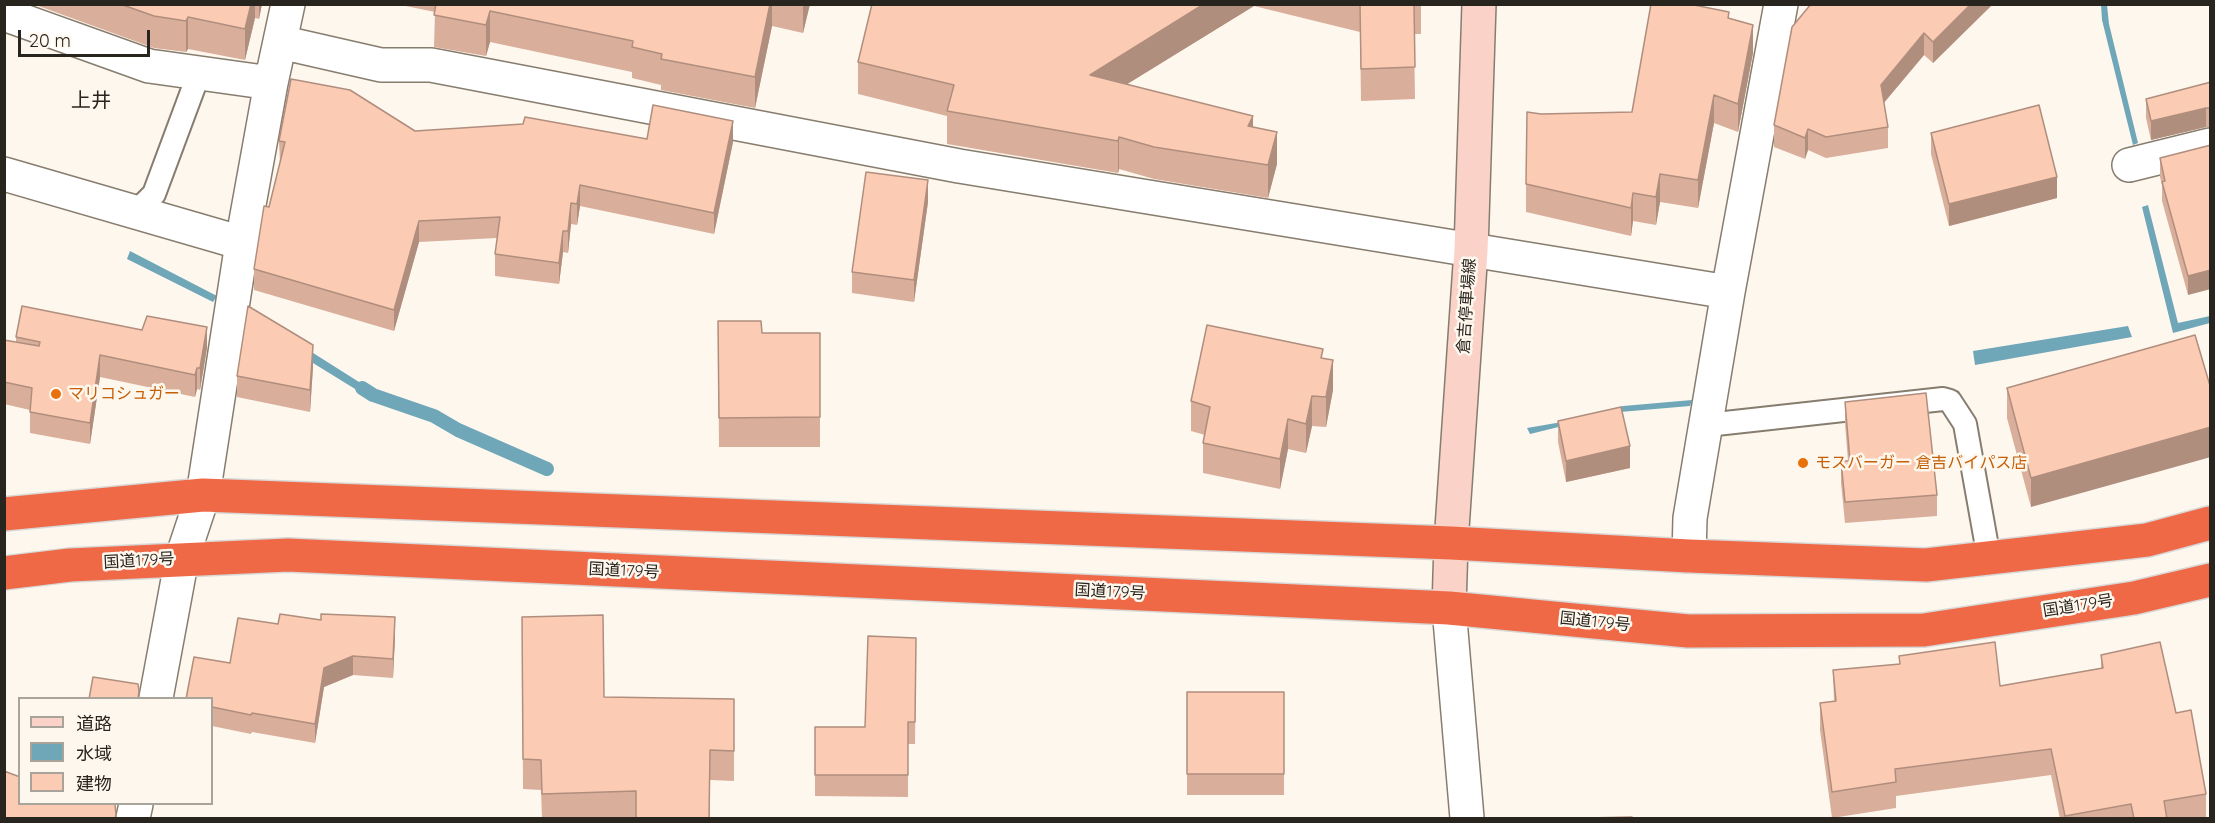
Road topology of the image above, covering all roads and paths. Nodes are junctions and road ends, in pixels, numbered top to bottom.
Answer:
1 (288, 4) edge
2 (1479, 4) edge
3 (1781, 4) edge
4 (4, 14) edge
5 (280, 42) junction
6 (199, 73) junction
7 (271, 83) junction
8 (2211, 146) edge
9 (2128, 165) dead end
10 (4, 174) edge
11 (136, 212) junction
12 (242, 243) junction
13 (1471, 249) junction
14 (1728, 292) junction
15 (1707, 425) junction
16 (203, 495) junction
17 (4, 514) edge
18 (2211, 524) edge
19 (1451, 543) junction
20 (1689, 555) junction
21 (182, 558) junction
22 (1989, 558) junction
23 (4, 573) edge
24 (2211, 580) edge
25 (1449, 608) junction
26 (156, 697) edge
27 (1467, 819) edge

1 - 5 street
2 - 13 main road, 倉吉停車場線
3 - 14 street
4 - 6 street
5 - 7 street
5 - 13 street
6 - 7 street
6 - 11 lane
7 - 12 street
8 - 9 street
10 - 11 street
11 - 12 street
12 - 16 street
13 - 14 street
13 - 19 main road, 倉吉停車場線
14 - 15 street
15 - 20 street
15 - 22 lane
16 - 17 highway
16 - 19 highway
16 - 21 street
18 - 22 highway
19 - 20 highway
19 - 25 main road, 倉吉停車場線
20 - 22 highway
21 - 23 highway, 国道179号
21 - 25 highway, 国道179号
21 - 26 street
24 - 25 highway, 国道179号
25 - 27 street

